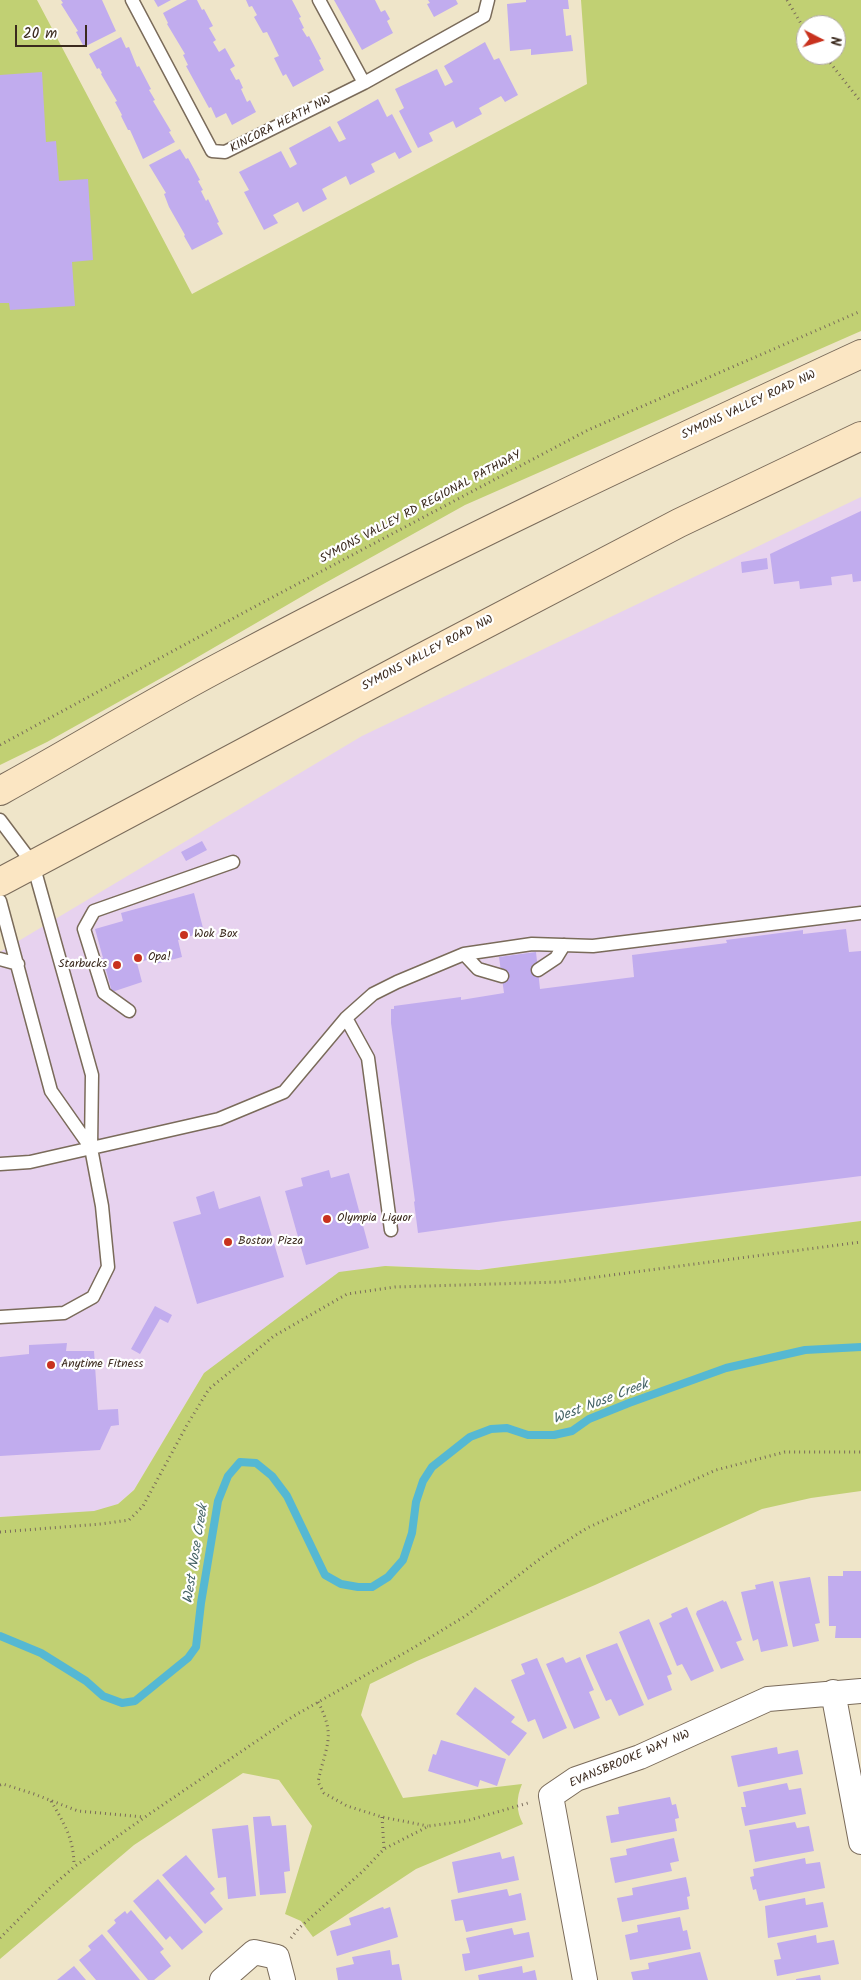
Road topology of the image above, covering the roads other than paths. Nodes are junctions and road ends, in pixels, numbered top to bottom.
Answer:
1 (132, 0) edge
2 (320, 0) edge
3 (488, 0) edge
4 (364, 83) junction
5 (861, 354) edge
6 (858, 438) edge
7 (0, 791) edge
8 (0, 820) edge
9 (232, 862) dead end
10 (32, 864) junction
11 (0, 882) edge
12 (0, 901) edge
13 (861, 913) edge
14 (564, 945) junction
15 (464, 954) junction
16 (0, 959) edge
17 (18, 964) junction
18 (538, 970) dead end
19 (502, 976) dead end
20 (129, 1011) dead end
21 (346, 1018) junction
22 (90, 1148) junction
23 (0, 1164) edge
24 (391, 1230) dead end
25 (0, 1317) edge
26 (861, 1691) edge
27 (833, 1692) junction
28 (861, 1842) edge
29 (222, 1980) edge
30 (283, 1980) edge
31 (585, 1980) edge

1 - 4 lane, KINCORA HEATH NW
2 - 4 lane
3 - 4 lane, KINCORA HEATH NW
5 - 7 main road, SYMONS VALLEY ROAD NW
6 - 10 main road, SYMONS VALLEY ROAD NW
8 - 10 lane
9 - 20 lane
10 - 11 main road, SYMONS VALLEY ROAD NW
10 - 22 lane
12 - 17 lane
13 - 14 lane
14 - 15 lane
14 - 18 lane
15 - 19 lane
15 - 21 lane
16 - 17 lane
17 - 22 lane
21 - 22 lane
21 - 24 lane
22 - 23 lane
22 - 25 lane
26 - 27 street, EVANSBROOKE WAY NW
27 - 28 street
27 - 31 street, EVANSBROOKE WAY NW
29 - 30 street

